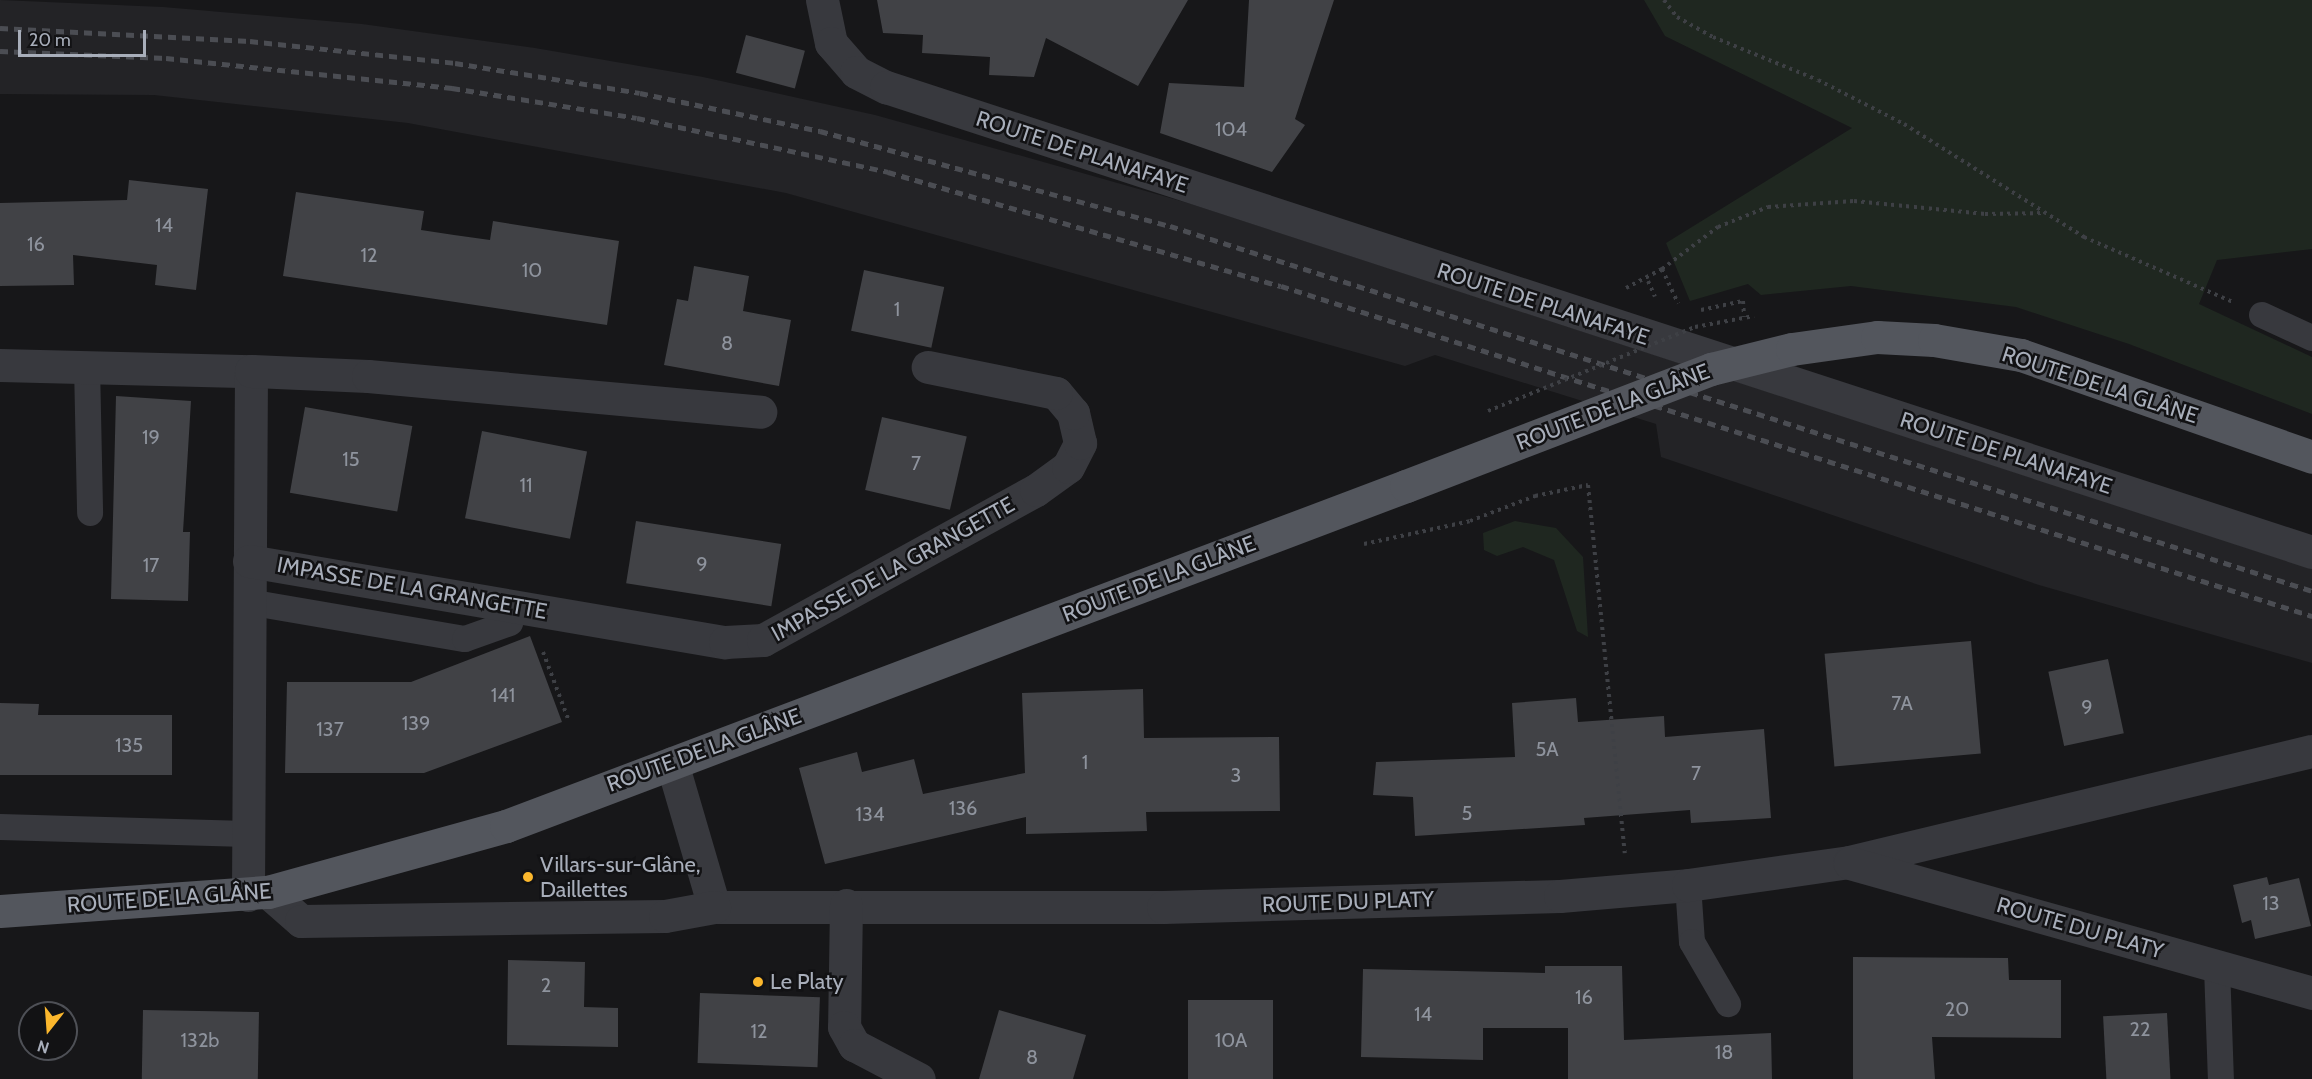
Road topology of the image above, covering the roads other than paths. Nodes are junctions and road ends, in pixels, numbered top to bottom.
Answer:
1 (822, 0) edge
2 (2262, 315) road end
3 (2312, 338) edge
4 (0, 364) edge
5 (87, 365) junction
6 (928, 367) dead end
7 (251, 371) junction
8 (760, 412) dead end
9 (2312, 457) edge
10 (90, 513) dead end
11 (2312, 552) edge
12 (249, 561) junction
13 (248, 602) junction
14 (510, 623) dead end
15 (2312, 751) edge
16 (672, 763) junction
17 (0, 827) edge
18 (247, 834) junction
19 (1849, 862) junction
20 (1688, 885) junction
21 (258, 894) junction
22 (846, 904) junction
23 (714, 907) junction
24 (0, 911) edge
25 (2217, 966) junction
26 (2312, 993) edge
27 (1728, 1004) dead end
28 (919, 1079) edge
29 (2221, 1079) edge

1 - 11 street, ROUTE DE PLANAFAYE
2 - 3 lane
4 - 5 street
5 - 7 street
5 - 10 lane
6 - 12 street, IMPASSE DE LA GRANGETTE
7 - 8 street
7 - 12 street, IMPASSE DE LA GRANGETTE
9 - 16 main road, ROUTE DE LA GLÂNE, bridge
12 - 13 street, IMPASSE DE LA GRANGETTE
13 - 14 lane
13 - 18 street, IMPASSE DE LA GRANGETTE
15 - 19 street, ROUTE DU PLATY
16 - 21 main road, ROUTE DE LA GLÂNE
16 - 23 street
17 - 18 lane
18 - 21 street, IMPASSE DE LA GRANGETTE
19 - 20 street, ROUTE DU PLATY
19 - 25 street, ROUTE DU PLATY
20 - 22 street, ROUTE DU PLATY
20 - 27 lane
21 - 23 street, ROUTE DU PLATY
21 - 24 main road, ROUTE DE LA GLÂNE
22 - 23 street, ROUTE DU PLATY
22 - 28 street
25 - 26 street, ROUTE DU PLATY
25 - 29 lane

